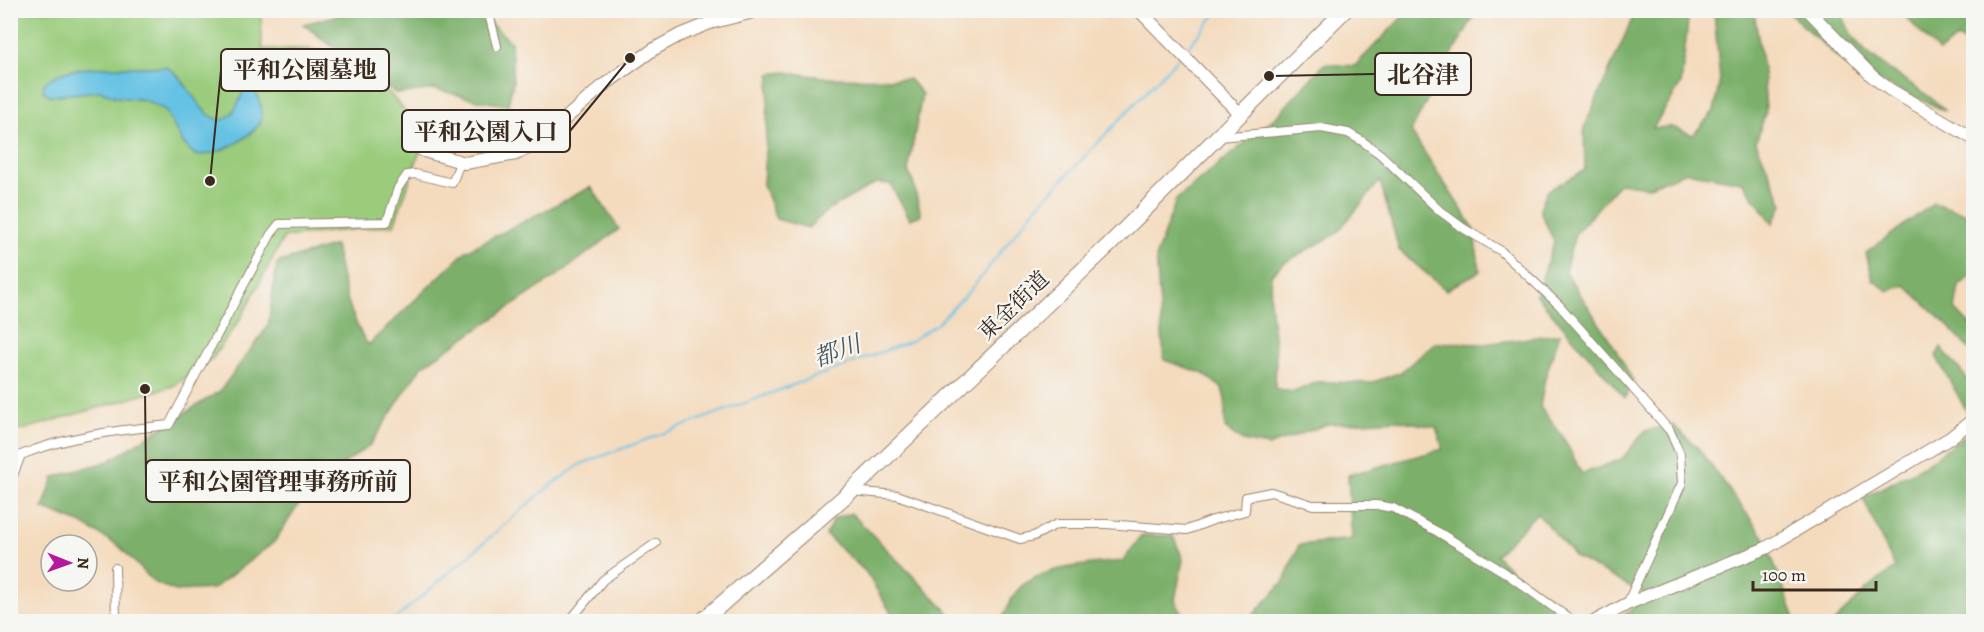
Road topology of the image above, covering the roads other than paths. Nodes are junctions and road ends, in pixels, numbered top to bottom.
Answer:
1 (488, 10) edge
2 (761, 10) edge
3 (1139, 10) edge
4 (1345, 10) edge
5 (1808, 10) edge
6 (497, 46) dead end
7 (1240, 116) junction
8 (1219, 137) junction
9 (1974, 139) edge
10 (410, 143) dead end
11 (460, 163) junction
12 (1974, 419) edge
13 (10, 483) edge
14 (851, 491) junction
15 (656, 543) dead end
16 (115, 568) dead end
17 (1627, 604) junction
18 (116, 621) edge
19 (569, 621) edge
20 (701, 621) edge
21 (1574, 621) edge
22 (1594, 621) edge

1 - 6 street
2 - 11 street
3 - 7 street
4 - 7 highway, 東金街道
5 - 9 street
7 - 8 highway, 東金街道
8 - 14 highway, 東金街道
8 - 17 street
10 - 11 street
11 - 13 street
12 - 17 street
14 - 20 highway, 東金街道
14 - 21 street
15 - 19 street
16 - 18 street
17 - 22 street

